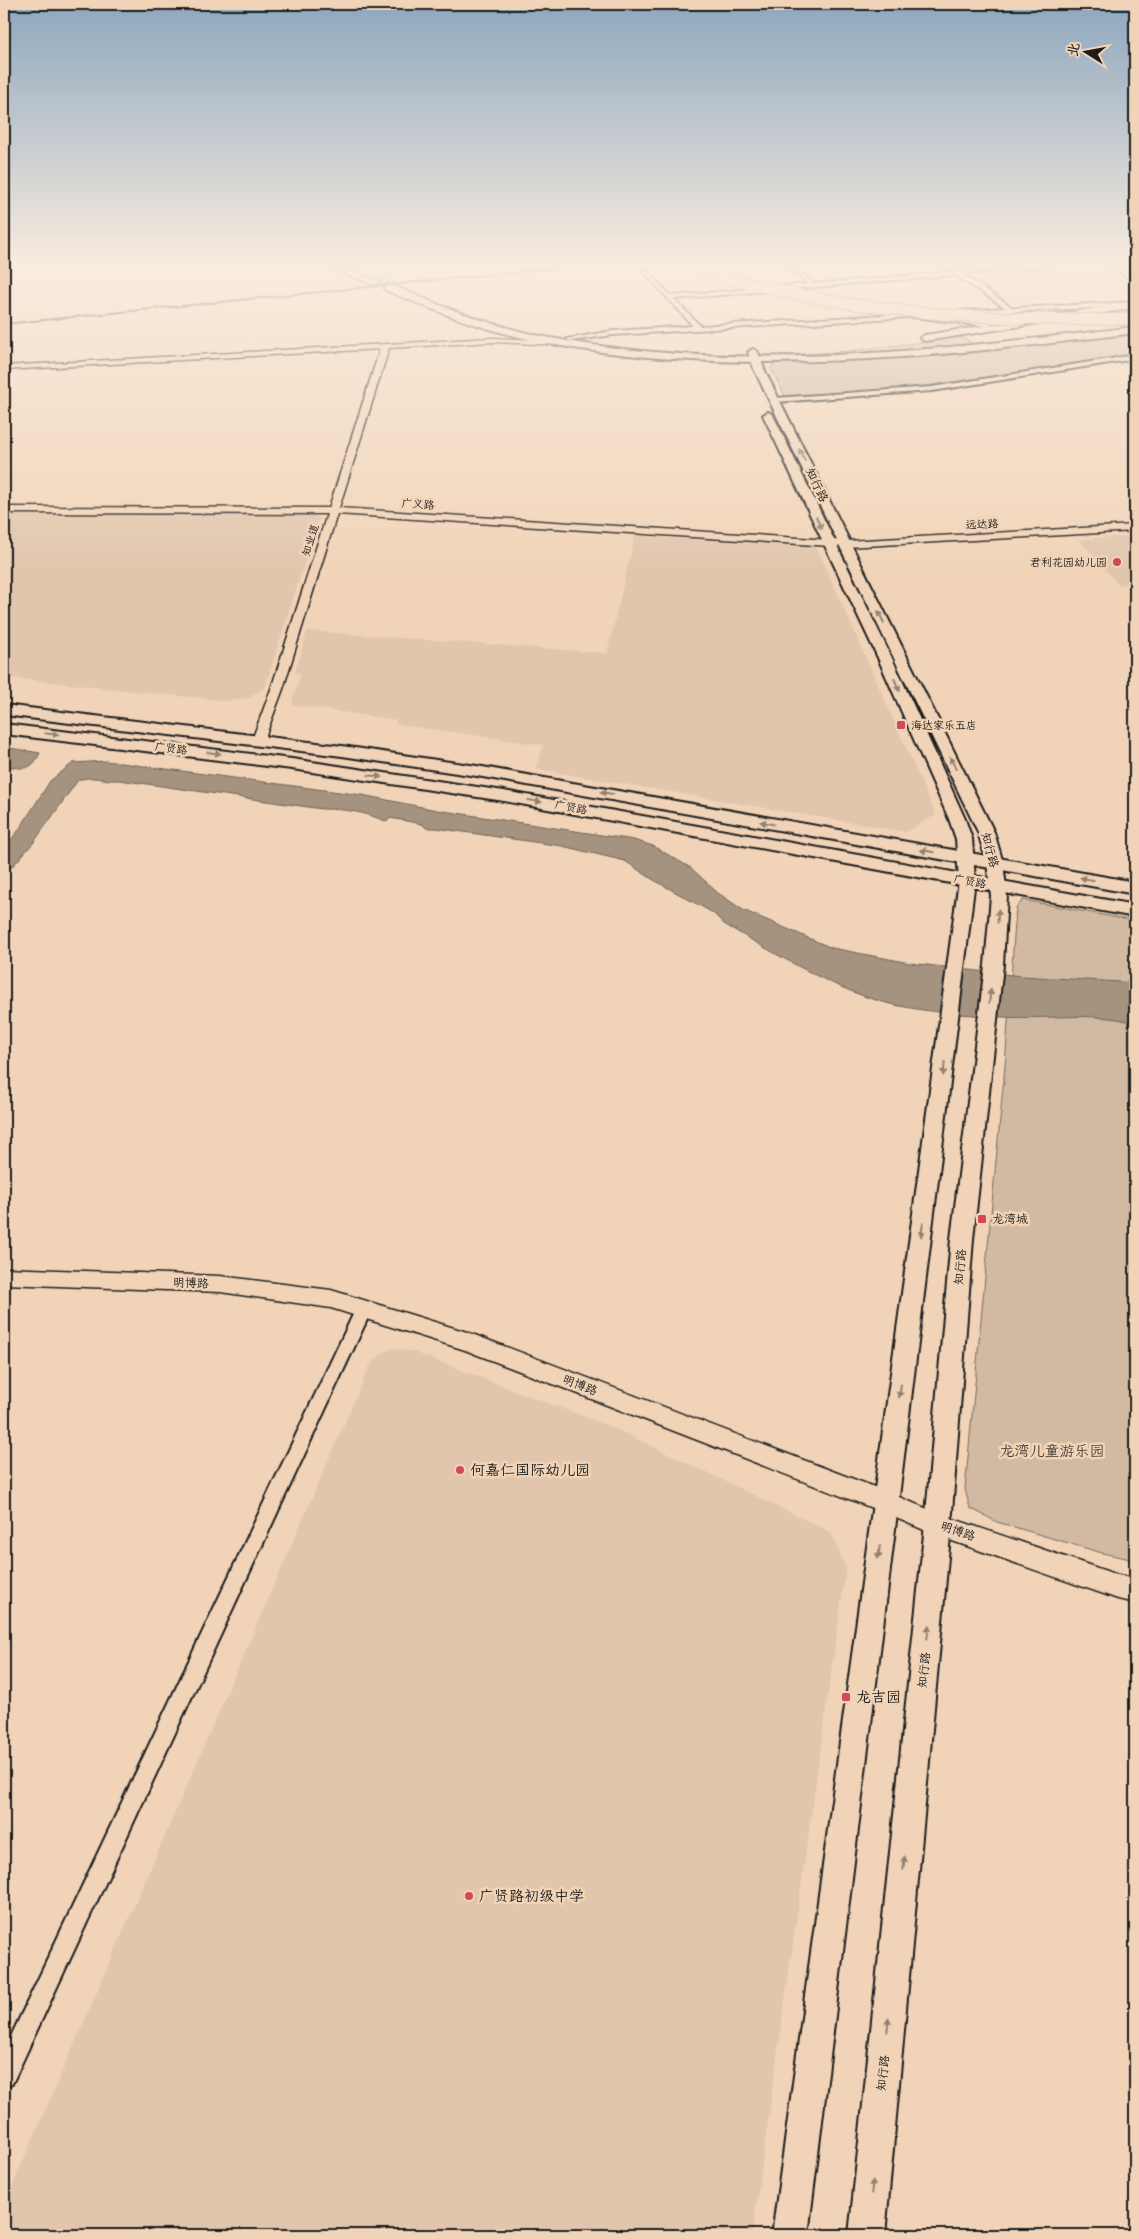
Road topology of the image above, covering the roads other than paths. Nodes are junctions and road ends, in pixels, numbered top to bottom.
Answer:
1 (30, 366) edge
2 (378, 366) edge
3 (752, 366) edge
4 (754, 366) edge
5 (1075, 366) edge
6 (4, 368) edge
7 (775, 400) junction
8 (4, 510) edge
9 (332, 511) junction
10 (1135, 528) edge
11 (829, 544) junction
12 (846, 544) junction
13 (4, 710) edge
14 (4, 729) edge
15 (258, 740) junction
16 (966, 858) junction
17 (995, 863) junction
18 (967, 880) junction
19 (997, 885) junction
20 (1135, 888) edge
21 (1135, 911) edge
22 (4, 1276) edge
23 (364, 1309) junction
24 (885, 1502) junction
25 (938, 1525) junction
26 (1135, 1591) edge
27 (4, 2076) edge
28 (790, 2235) edge
29 (867, 2235) edge

1 - 6 street
2 - 9 street, 知业道
3 -> 11 main road, 知行路
4 - 7 main road, 知行路
5 - 7 street
12 -> 7 main road, 知行路
8 - 9 street, 广义路
9 - 11 street, 广义路
9 - 15 street, 知业道
10 - 12 street, 远达路
11 - 12 street, 远达路
11 -> 16 main road, 知行路
17 -> 12 main road, 知行路
13 - 15 main road, 广贤路
14 -> 18 main road, 广贤路
16 -> 15 main road, 广贤路
16 - 17 main road, 广贤路
16 - 18 main road, 知行路
17 - 19 main road, 知行路
20 -> 17 main road, 广贤路
18 - 19 main road, 广贤路
18 -> 24 main road, 知行路
19 - 21 main road, 广贤路
25 -> 19 main road, 知行路
22 - 23 street, 明博路
23 - 24 street, 明博路
23 - 27 street
24 - 25 street, 明博路
24 -> 28 main road, 知行路
25 - 26 street, 明博路
29 -> 25 main road, 知行路

